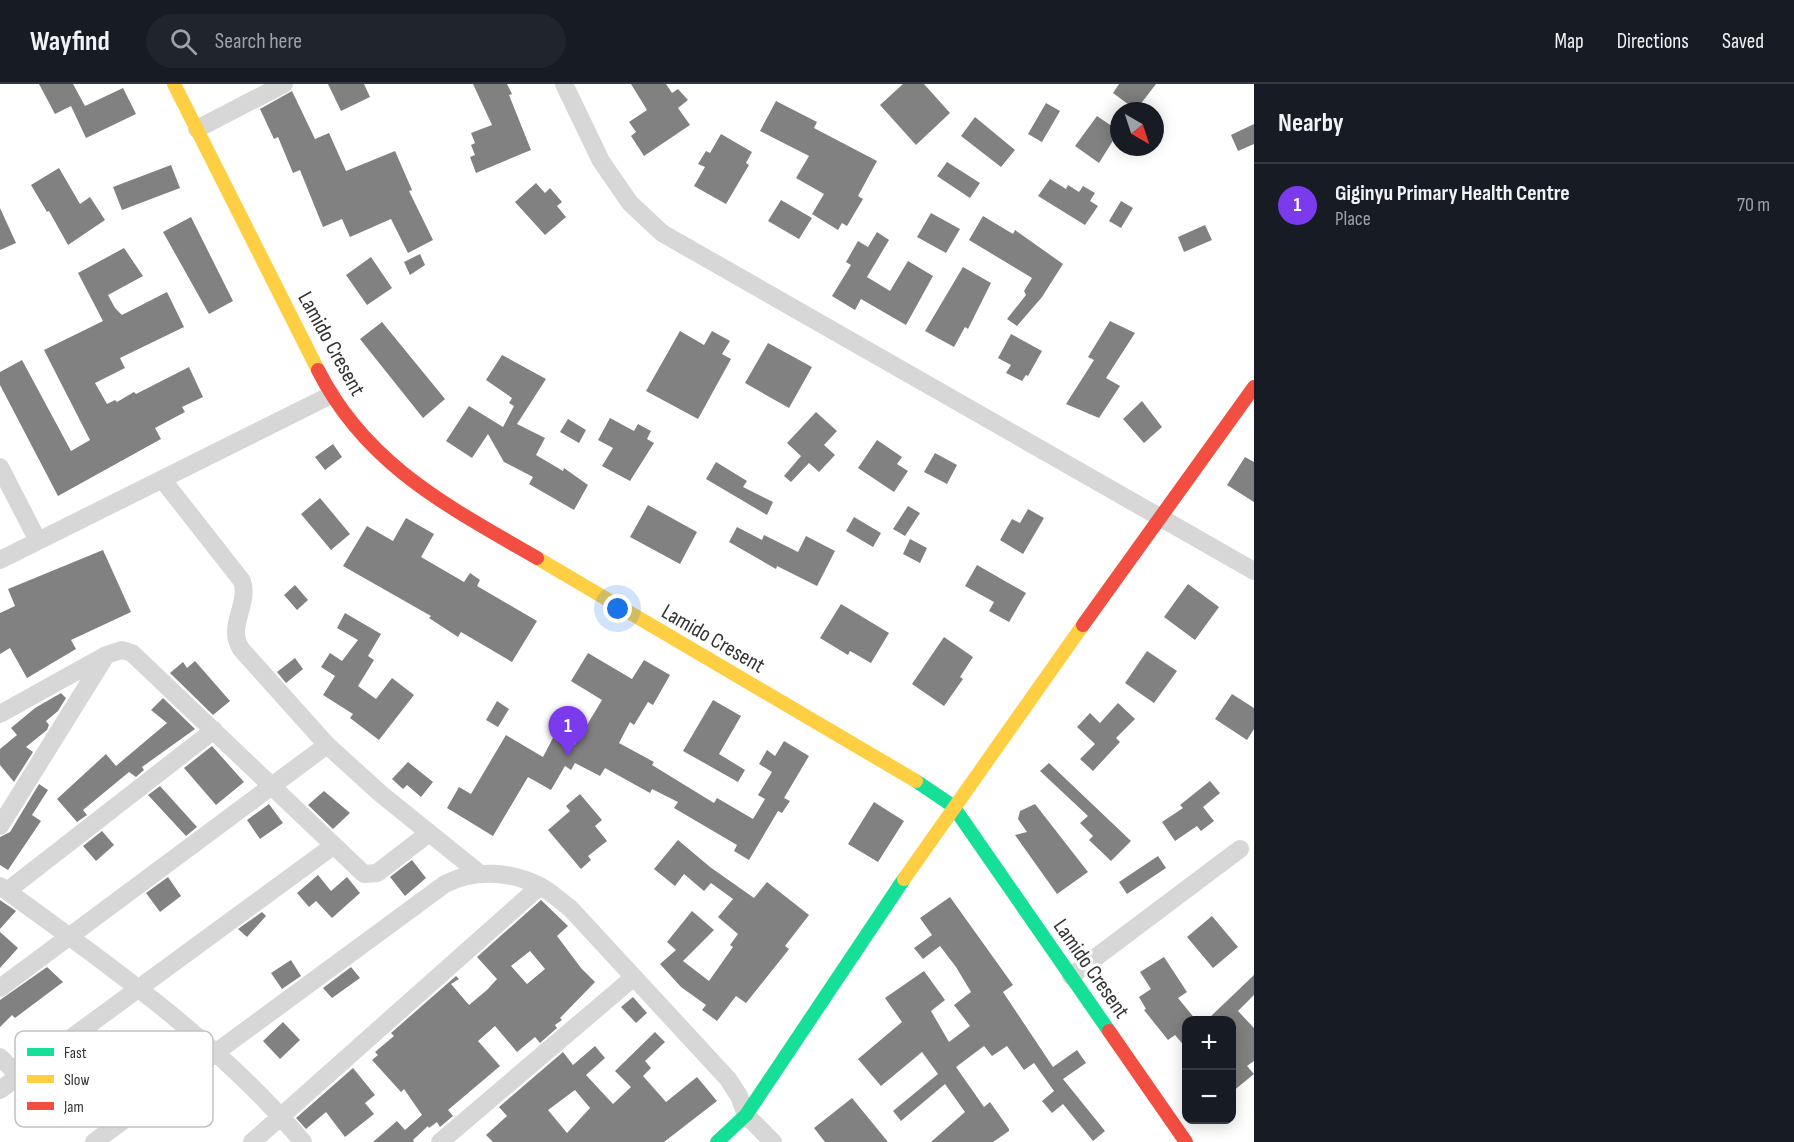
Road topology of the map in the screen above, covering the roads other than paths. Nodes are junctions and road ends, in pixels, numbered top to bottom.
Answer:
1 (174, 84) edge
2 (284, 84) edge
3 (564, 84) edge
4 (197, 129) junction
5 (1254, 387) edge
6 (331, 395) junction
7 (0, 467) edge
8 (162, 479) junction
9 (1161, 519) junction
10 (38, 541) junction
11 (0, 560) edge
12 (1254, 571) edge
13 (106, 655) junction
14 (0, 714) edge
15 (214, 730) junction
16 (327, 746) junction
17 (274, 787) junction
18 (953, 806) junction
19 (0, 826) edge
20 (429, 833) junction
21 (333, 846) junction
22 (1240, 849) dead end
23 (479, 873) junction
24 (540, 886) junction
25 (3, 888) edge
26 (71, 938) junction
27 (1071, 976) junction
28 (634, 977) junction
29 (0, 988) edge
30 (139, 988) junction
31 (80, 1031) edge
32 (191, 1031) edge
33 (215, 1051) joint
34 (0, 1057) edge
35 (15, 1072) edge
36 (15, 1079) edge
37 (0, 1090) edge
38 (281, 1115) junction
39 (746, 1115) junction
40 (114, 1127) edge
41 (94, 1142) edge
42 (252, 1142) edge
43 (303, 1142) edge
44 (440, 1142) edge
45 (717, 1142) edge
46 (773, 1142) edge
47 (1185, 1142) edge

1 - 4 street, Lamido Cresent
2 - 4 street
3 - 9 street
4 - 6 street, Lamido Cresent
5 - 9 street
6 - 8 street
6 - 18 street, Lamido Cresent
7 - 10 street
8 - 10 street
8 - 16 street
9 - 12 street
9 - 18 street
10 - 11 street
13 - 14 street
13 - 15 street
13 - 19 street
15 - 17 street
15 - 25 street
16 - 17 street
16 - 20 street
17 - 21 street
17 - 26 street
18 - 27 street, Lamido Cresent
18 - 39 street
20 - 21 street
20 - 23 street
21 - 30 street
22 - 27 street
23 - 24 street
23 - 33 street
24 - 28 street
24 - 38 street
25 - 26 street
26 - 29 street
26 - 30 street
27 - 47 street, Lamido Cresent
28 - 39 street
28 - 44 street
30 - 31 street
30 - 32 street
33 - 38 street
34 - 35 street
36 - 37 street
38 - 42 street
38 - 43 street
39 - 45 street
39 - 46 street
40 - 41 street

